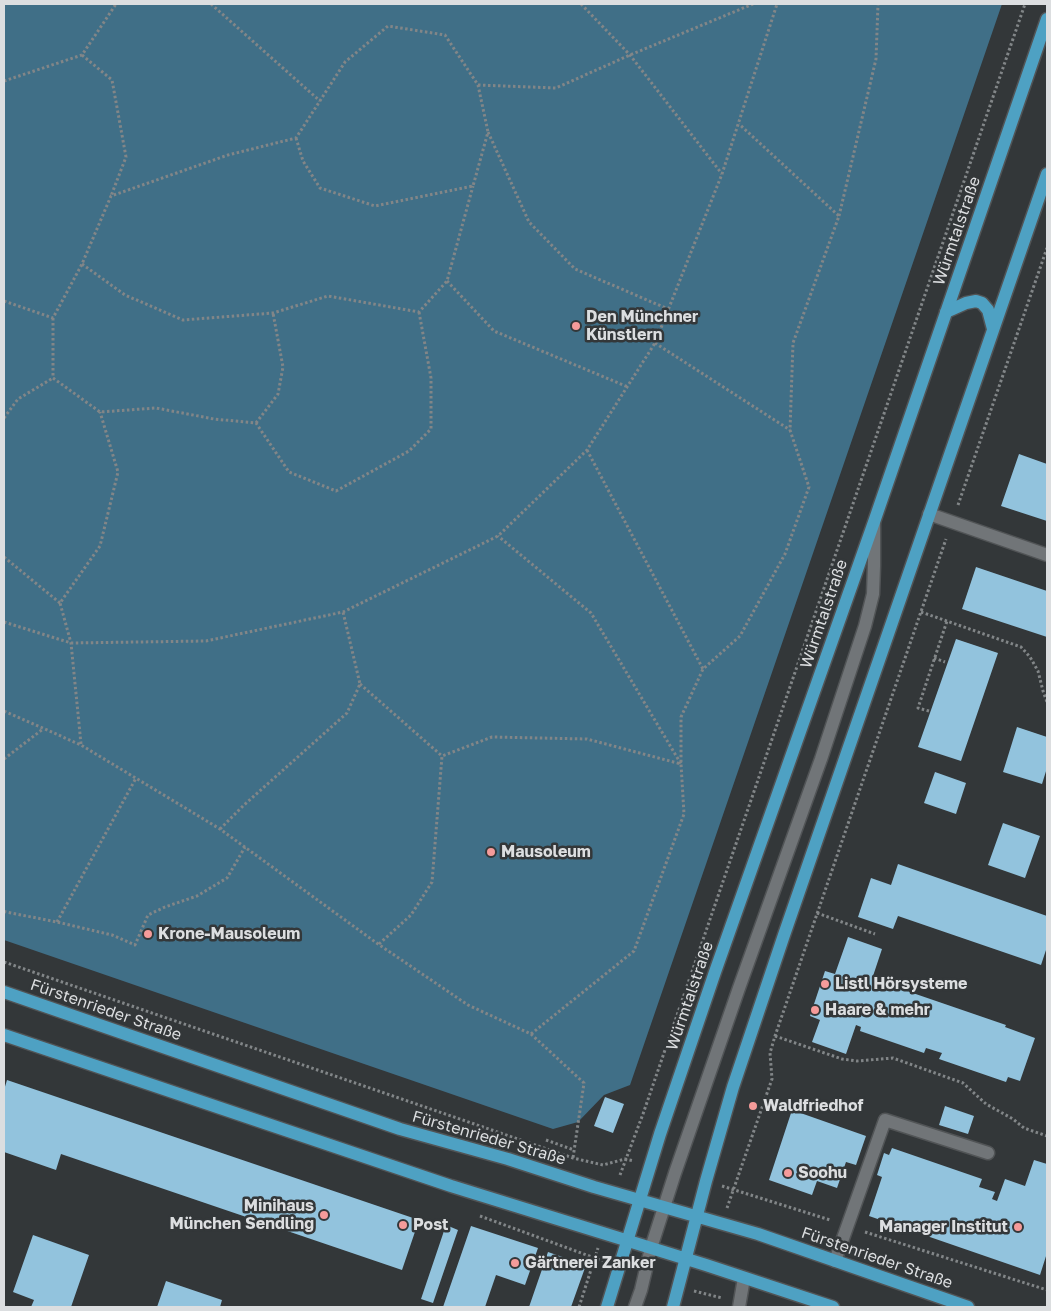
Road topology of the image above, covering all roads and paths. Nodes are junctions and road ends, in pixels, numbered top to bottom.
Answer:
1 (116, 4) edge
2 (211, 4) edge
3 (582, 4) edge
4 (753, 4) edge
5 (777, 4) edge
6 (878, 4) edge
7 (1025, 4) edge
8 (1047, 19) edge
9 (82, 55) junction
10 (630, 55) junction
11 (4, 81) edge
12 (478, 85) junction
13 (320, 102) junction
14 (739, 124) junction
15 (488, 132) junction
16 (296, 138) junction
17 (722, 174) junction
18 (1047, 174) edge
19 (473, 186) junction
20 (111, 196) junction
21 (839, 216) junction
22 (1047, 248) edge
23 (82, 264) junction
24 (448, 281) junction
25 (4, 301) edge
26 (668, 309) junction
27 (418, 312) junction
28 (946, 312) junction
29 (273, 313) junction
30 (53, 318) junction
31 (994, 329) junction
32 (655, 343) junction
33 (53, 378) junction
34 (628, 387) junction
35 (100, 412) junction
36 (4, 418) edge
37 (256, 423) junction
38 (790, 430) junction
39 (587, 450) junction
40 (929, 514) junction
41 (874, 522) junction
42 (952, 522) junction
43 (498, 536) junction
44 (1047, 554) edge
45 (4, 557) edge
46 (60, 603) junction
47 (343, 612) junction
48 (921, 612) junction
49 (947, 621) junction
50 (4, 622) edge
51 (71, 643) junction
52 (934, 658) junction
53 (946, 662) dead end
54 (703, 669) junction
55 (360, 684) junction
56 (1047, 702) edge
57 (4, 711) edge
58 (929, 711) dead end
59 (44, 728) junction
60 (81, 745) junction
61 (442, 756) junction
62 (4, 759) edge
63 (681, 764) junction
64 (136, 778) junction
65 (220, 829) junction
66 (245, 847) junction
67 (4, 911) edge
68 (817, 913) junction
69 (57, 922) junction
70 (875, 934) dead end
71 (378, 944) junction
72 (4, 962) edge
73 (4, 992) edge
74 (531, 1034) junction
75 (4, 1035) edge
76 (775, 1036) junction
77 (1047, 1136) edge
78 (748, 1138) dead end
79 (752, 1139) junction
80 (546, 1140) dead end
81 (574, 1150) junction
82 (988, 1153) dead end
83 (573, 1158) junction
84 (640, 1200) junction
85 (664, 1207) junction
86 (697, 1216) junction
87 (848, 1226) junction
88 (628, 1240) junction
89 (650, 1248) junction
90 (595, 1258) dead end
91 (686, 1259) junction
92 (835, 1261) junction
93 (744, 1278) junction
94 (678, 1286) junction
95 (1047, 1290) edge
96 (740, 1306) edge
97 (578, 1307) edge
98 (608, 1307) edge
99 (635, 1307) edge
100 (673, 1307) edge
101 (834, 1307) edge
102 (968, 1307) edge

1 - 9 path
2 - 13 path
3 - 10 path
4 - 10 path
5 - 14 path
6 - 21 path
7 - 83 path, Würmtalstraße
8 - 28 main road, Würmtalstraße
9 - 11 path
9 - 20 path
10 - 12 path
10 - 17 path
12 - 13 path
12 - 15 path
13 - 16 path
14 - 17 path
14 - 21 path
15 - 19 path
15 - 26 path
16 - 19 path
16 - 20 path
17 - 26 path
18 - 31 main road
19 - 24 path
20 - 23 path
21 - 38 path
22 - 42 path
23 - 29 path
23 - 30 path
24 - 27 path
24 - 34 path
25 - 30 path
26 - 32 path
27 - 29 path
27 - 37 path
28 - 31 main road
28 - 41 main road, Würmtalstraße
29 - 37 path
30 - 33 path
31 - 40 main road
32 - 34 path
32 - 38 path
33 - 35 path
33 - 36 path
34 - 39 path
35 - 37 path
35 - 46 path
38 - 54 path
39 - 43 path
39 - 54 path
40 - 42 street
40 - 86 main road
41 - 84 main road, Würmtalstraße
41 - 85 street
42 - 44 street
42 - 48 path
43 - 47 path
43 - 63 path
45 - 46 path
46 - 51 path
47 - 51 path
47 - 55 path
48 - 49 path
48 - 68 path
49 - 52 path
49 - 56 path
50 - 51 path
51 - 60 path
52 - 53 path
52 - 58 path
54 - 63 path
55 - 61 path
55 - 65 path
57 - 59 path
59 - 60 path
59 - 62 path
60 - 64 path
61 - 63 path
61 - 71 path
63 - 74 path
64 - 65 path
64 - 69 path
65 - 66 path
66 - 69 path
66 - 71 path
67 - 69 path
68 - 70 path
68 - 76 path
71 - 74 path
72 - 83 path
73 - 84 main road, Fürstenrieder Straße
74 - 81 path
75 - 88 main road
76 - 77 path
76 - 79 path
78 - 79 path
79 - 87 path
80 - 81 path
81 - 83 path
82 - 87 street
84 - 85 main road, Fürstenrieder Straße
84 - 88 main road, Würmtalstraße
85 - 86 main road, Fürstenrieder Straße
85 - 89 street
86 - 91 main road
86 - 92 main road, Fürstenrieder Straße
87 - 92 street
87 - 95 path
88 - 89 main road
88 - 98 main road, Würmtalstraße
89 - 91 main road
89 - 99 street
90 - 97 path
91 - 93 main road
91 - 94 main road
92 - 102 main road, Fürstenrieder Straße
93 - 96 street
93 - 101 main road
94 - 96 path
94 - 100 main road

